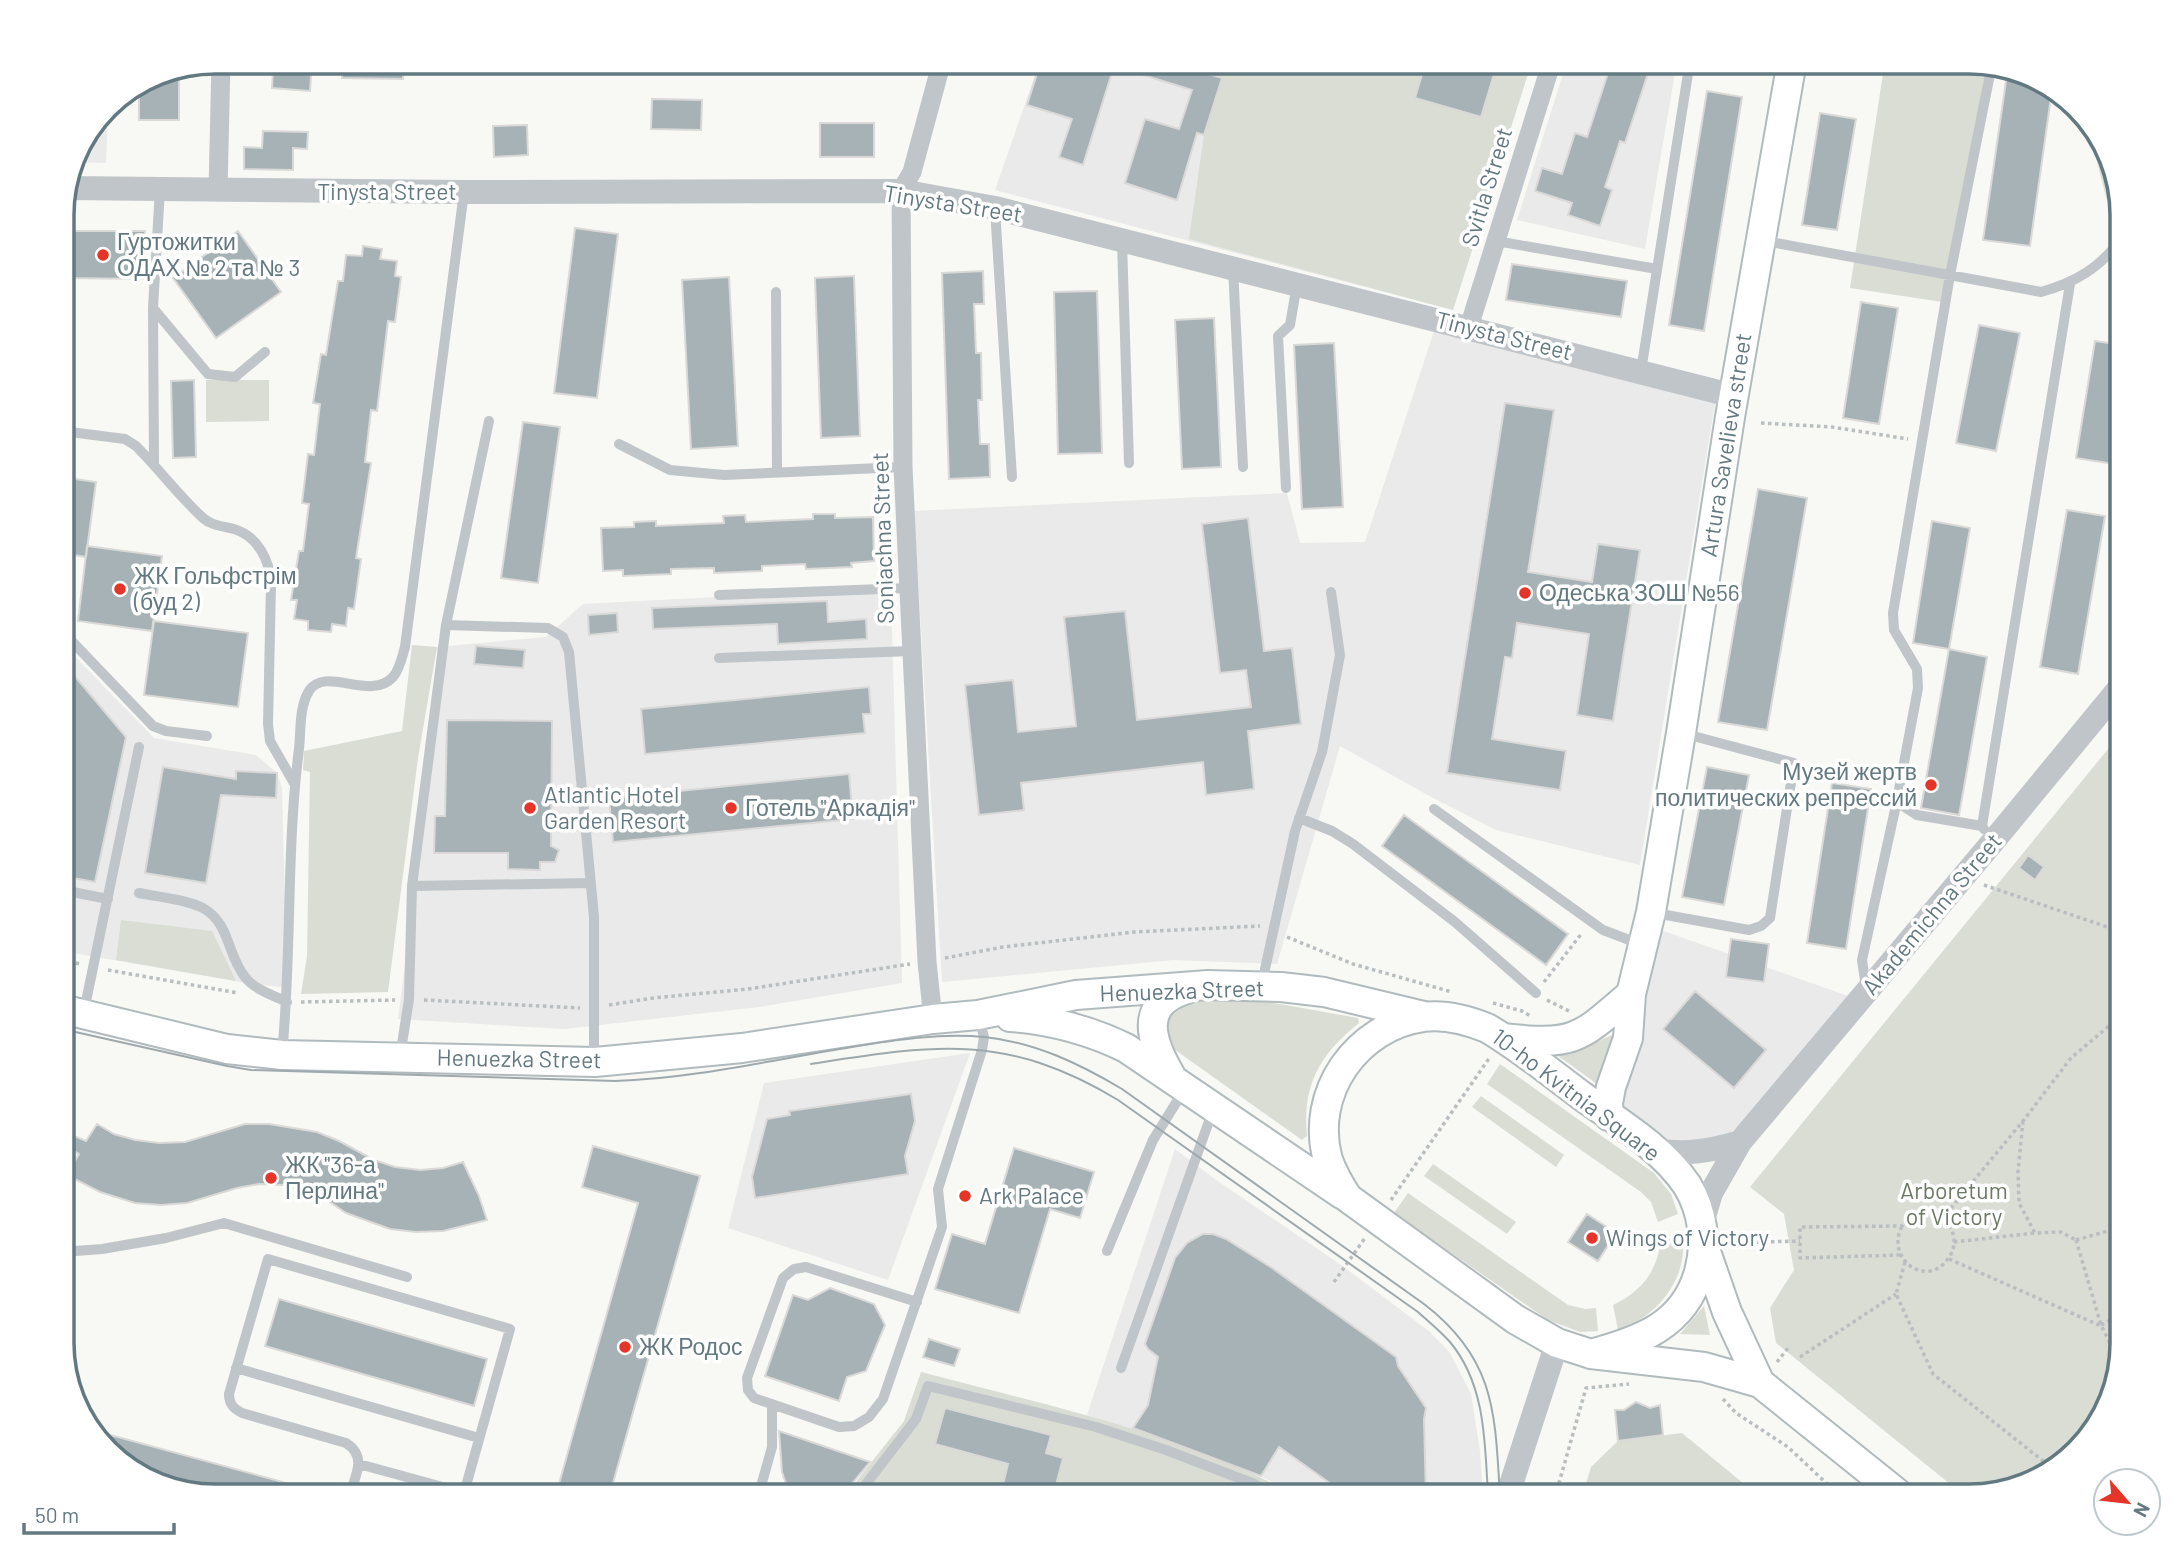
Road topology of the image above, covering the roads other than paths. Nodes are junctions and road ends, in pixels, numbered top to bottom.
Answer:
1 (220, 74) edge
2 (938, 74) edge
3 (1548, 74) edge
4 (1688, 74) edge
5 (1790, 74) edge
6 (1990, 75) edge
7 (76, 188) edge
8 (160, 189) junction
9 (218, 191) junction
10 (901, 191) junction
11 (464, 192) junction
12 (995, 208) junction
13 (1496, 240) junction
14 (1122, 241) junction
15 (1760, 241) junction
16 (2110, 254) edge
17 (1233, 267) junction
18 (1657, 269) junction
19 (1950, 275) junction
20 (1297, 284) junction
21 (2070, 284) junction
22 (776, 292) dead end
23 (153, 308) junction
24 (1469, 327) junction
25 (265, 352) dead end
26 (1641, 371) junction
27 (1734, 396) junction
28 (489, 421) dead end
29 (74, 433) edge
30 (619, 444) dead end
31 (1129, 463) dead end
32 (154, 464) junction
33 (903, 467) junction
34 (1243, 467) dead end
35 (777, 472) junction
36 (1012, 477) dead end
37 (1286, 488) dead end
38 (909, 589) junction
39 (1331, 592) dead end
40 (719, 595) dead end
41 (446, 625) junction
42 (74, 644) edge
43 (912, 651) junction
44 (719, 658) dead end
45 (2110, 698) edge
46 (1681, 733) junction
47 (207, 736) dead end
48 (139, 747) dead end
49 (294, 783) junction
50 (1898, 795) junction
51 (1434, 809) dead end
52 (1299, 818) junction
53 (1986, 835) junction
54 (590, 883) junction
55 (412, 886) junction
56 (74, 892) edge
57 (139, 893) dead end
58 (108, 898) junction
59 (1651, 912) junction
60 (1643, 945) junction
61 (1208, 985) junction
62 (1261, 987) junction
63 (1867, 992) junction
64 (1536, 993) road end
65 (1631, 993) junction
66 (287, 1002) junction
67 (74, 1008) edge
68 (74, 1012) edge
69 (978, 1015) junction
70 (1426, 1016) junction
71 (933, 1019) junction
72 (1503, 1038) junction
73 (282, 1055) junction
74 (400, 1056) junction
75 (594, 1062) junction
76 (1179, 1082) junction
77 (1214, 1106) junction
78 (1609, 1116) junction
79 (1740, 1142) junction
80 (1655, 1150) junction
81 (1348, 1198) junction
82 (1703, 1233) junction
83 (74, 1251) edge
84 (1107, 1251) dead end
85 (407, 1276) dead end
86 (917, 1302) junction
87 (1557, 1343) junction
88 (1591, 1354) junction
89 (236, 1368) junction
90 (1121, 1368) dead end
91 (1760, 1383) junction
92 (772, 1405) junction
93 (479, 1438) junction
94 (359, 1464) junction
95 (1252, 1483) edge
96 (353, 1484) edge
97 (431, 1484) edge
98 (466, 1484) edge
99 (762, 1484) edge
100 (866, 1484) edge
101 (1511, 1484) edge
102 (1886, 1484) edge

1 - 9 street
2 - 10 street, Soniachna Street
3 - 13 street, Svitla Street
4 - 18 lane
5 - 15 main road, Artura Savelieva street
6 - 19 lane
7 - 8 street, Tinysta Street
8 - 9 street, Tinysta Street
8 - 23 lane
9 - 11 street, Tinysta Street
10 - 11 street, Tinysta Street
10 - 12 street, Tinysta Street
10 - 33 street, Soniachna Street
11 - 49 lane
12 - 14 street, Tinysta Street
12 - 36 lane
13 - 18 lane
13 - 24 street, Svitla Street
14 - 17 street, Tinysta Street
14 - 31 lane
15 - 19 lane
15 - 27 main road, Artura Savelieva street
16 - 21 lane
17 - 20 street, Tinysta Street
17 - 34 lane
18 - 26 lane
19 - 21 lane
19 - 50 lane
20 - 24 street, Tinysta Street
20 - 37 lane
21 - 53 lane
22 - 35 lane
23 - 25 lane
23 - 32 lane
24 - 26 street, Tinysta Street
26 - 27 street, Tinysta Street
27 - 46 main road, Artura Savelieva street
28 - 41 lane
29 - 32 lane
30 - 35 lane
32 - 49 lane
33 - 35 lane
33 - 38 street, Soniachna Street
38 - 40 lane
38 - 43 street, Soniachna Street
39 - 52 lane
41 - 54 lane
41 - 55 lane
42 - 47 lane
43 - 44 lane
43 - 71 street, Soniachna Street
45 - 53 street, Akademichna Street
46 - 59 main road, Artura Savelieva street
46 - 59 lane
48 - 58 lane
49 - 66 lane
50 - 53 lane
50 - 63 lane
51 - 60 lane
52 - 62 lane
52 - 64 lane
53 - 63 street, Akademichna Street
54 - 55 lane
54 - 75 lane
55 - 74 lane
56 - 58 lane
57 - 66 lane
58 - 67 lane
59 - 60 main road, Artura Savelieva street
60 - 65 main road, Artura Savelieva street
61 - 62 main road, Henuezka Street
61 - 69 main road, Henuezka Street
61 - 76 main road
62 - 70 main road, Henuezka Street
63 - 79 street, Akademichna Street
65 - 72 main road
65 - 78 main road, Artura Savelieva street
66 - 73 lane
68 - 73 main road, Henuezka Street
69 - 71 main road, Henuezka Street
69 - 76 main road, Henuezka Street
69 - 86 lane
70 - 72 main road, 10-ho Kvitnia Square
70 - 81 main road, 10-ho Kvitnia Square
71 - 75 main road, Henuezka Street
72 - 78 main road, 10-ho Kvitnia Square
73 - 74 main road, Henuezka Street
74 - 75 main road, Henuezka Street
76 - 77 main road, Henuezka Street
76 - 84 lane
77 - 81 main road, Henuezka Street
77 - 90 lane
78 - 80 main road, 10-ho Kvitnia Square
79 - 80 street
79 - 82 street, Akademichna Street
80 - 82 main road, 10-ho Kvitnia Square
81 - 87 main road, 10-ho Kvitnia Square
82 - 88 main road
82 - 91 main road, 10-ho Kvitnia Square
83 - 85 lane
86 - 92 lane
86 - 92 lane
87 - 88 main road, 10-ho Kvitnia Square
87 - 101 street
88 - 91 main road, 10-ho Kvitnia Square
89 - 93 lane
89 - 93 lane
89 - 94 lane
91 - 102 main road
92 - 99 lane
93 - 98 lane
94 - 96 lane
94 - 97 lane
95 - 100 lane

